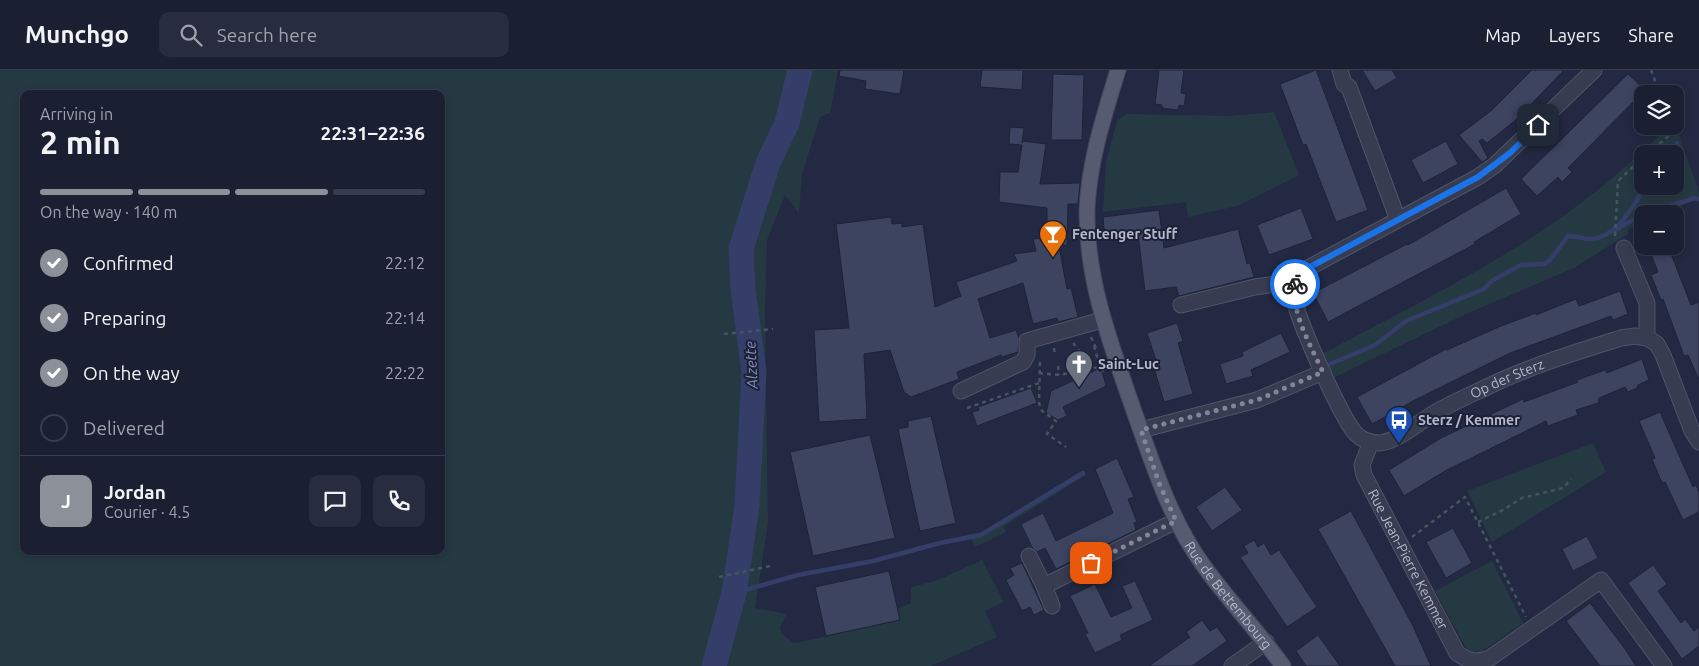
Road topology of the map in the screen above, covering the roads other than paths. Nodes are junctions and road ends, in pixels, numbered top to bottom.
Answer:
1 (1118, 70) edge
2 (1340, 70) edge
3 (1594, 70) edge
4 (1398, 220) junction
5 (1620, 243) road end
6 (1296, 281) junction
7 (1181, 304) dead end
8 (1102, 320) junction
9 (1648, 338) junction
10 (1323, 372) junction
11 (961, 391) dead end
12 (1141, 430) junction
13 (1371, 442) junction
14 (1699, 442) edge
15 (1176, 521) junction
16 (1029, 556) dead end
17 (1044, 586) junction
18 (1052, 606) dead end
19 (1266, 642) junction
20 (1480, 664) edge
21 (1232, 666) edge
22 (1283, 666) edge
23 (1664, 666) edge

1 - 8 main road, Rue de Bettembourg
2 - 4 street
3 - 4 street
4 - 6 street
5 - 9 street
6 - 7 street
6 - 10 street
8 - 11 street
8 - 12 main road, Rue de Bettembourg
9 - 13 street, Op der Sterz
9 - 14 street
10 - 12 street
10 - 13 street
12 - 15 main road, Rue de Bettembourg
13 - 20 street, Rue Jean-Pierre Kemmer
15 - 17 street
15 - 19 main road, Rue de Bettembourg
16 - 17 street
17 - 18 street
19 - 21 street
19 - 22 main road, Rue de Bettembourg
20 - 23 street, Rue Jean-Pierre Kemmer

